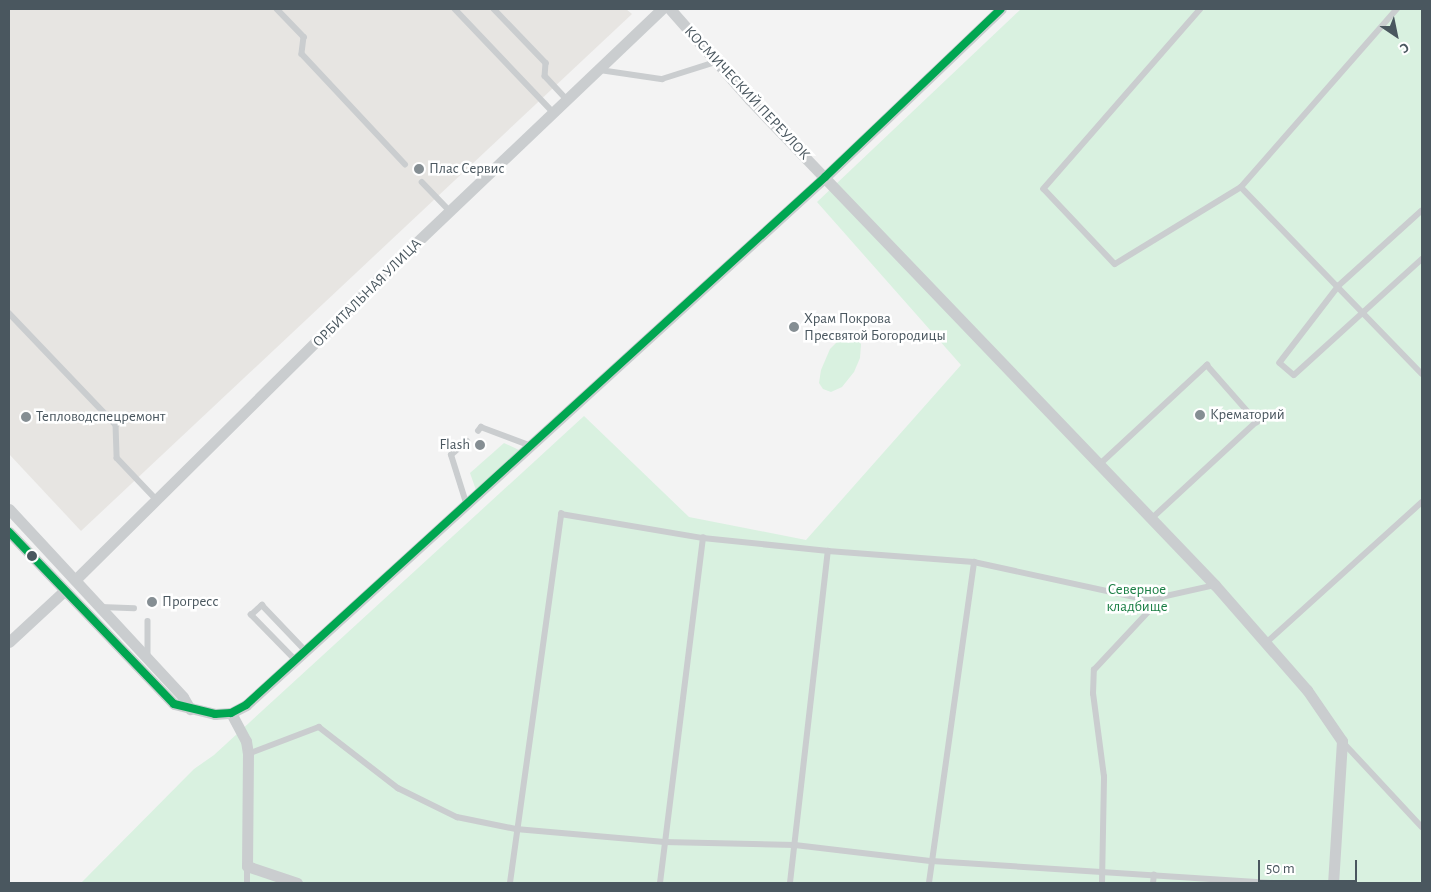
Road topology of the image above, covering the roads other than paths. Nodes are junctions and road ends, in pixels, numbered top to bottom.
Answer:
1 (277, 9) edge
2 (455, 9) edge
3 (494, 9) edge
4 (662, 9) edge
5 (670, 9) edge
6 (1000, 9) edge
7 (1201, 9) edge
8 (1396, 9) edge
9 (716, 62) junction
10 (599, 70) junction
11 (567, 100) junction
12 (554, 113) junction
13 (405, 164) dead end
14 (825, 177) junction
15 (422, 182) dead end
16 (1241, 187) junction
17 (450, 211) junction
18 (1422, 211) edge
19 (1422, 259) edge
20 (1339, 286) junction
21 (1364, 312) junction
22 (9, 313) edge
23 (1422, 374) edge
24 (478, 431) dead end
25 (467, 441) dead end
26 (529, 445) junction
27 (1100, 464) junction
28 (156, 499) junction
29 (1422, 502) edge
30 (466, 503) junction
31 (9, 509) edge
32 (1152, 519) junction
33 (9, 532) edge
34 (703, 538) junction
35 (828, 551) junction
36 (974, 562) junction
37 (75, 580) junction
38 (1215, 584) junction
39 (64, 591) junction
40 (1163, 596) junction
41 (100, 607) junction
42 (134, 608) dead end
43 (148, 621) dead end
44 (9, 642) edge
45 (1266, 643) junction
46 (305, 650) junction
47 (148, 659) junction
48 (294, 660) junction
49 (190, 709) junction
50 (230, 712) junction
51 (1342, 741) junction
52 (248, 754) junction
53 (1422, 827) edge
54 (516, 829) junction
55 (664, 842) junction
56 (795, 846) junction
57 (932, 861) junction
58 (247, 866) junction
59 (1104, 872) junction
60 (1154, 875) junction
61 (247, 883) edge
62 (297, 883) edge
63 (510, 883) edge
64 (660, 883) edge
65 (790, 883) edge
66 (929, 883) edge
67 (1102, 883) edge
68 (1153, 883) edge
69 (1273, 883) edge
70 (1333, 883) edge

1 - 13 lane
2 - 12 lane
3 - 11 lane
4 - 10 street, ОРБИТАЛЬНАЯ УЛИЦА
5 - 9 street, КОСМИЧЕСКИЙ ПЕРЕУЛОК
6 - 14 street
7 - 16 lane
8 - 16 lane
9 - 10 lane
9 - 14 street, КОСМИЧЕСКИЙ ПЕРЕУЛОК
10 - 11 street, ОРБИТАЛЬНАЯ УЛИЦА
11 - 12 street, ОРБИТАЛЬНАЯ УЛИЦА
12 - 17 street, ОРБИТАЛЬНАЯ УЛИЦА
14 - 26 street
14 - 27 street, КОСМИЧЕСКИЙ ПЕРЕУЛОК
15 - 17 lane
16 - 20 lane
17 - 28 street, ОРБИТАЛЬНАЯ УЛИЦА
18 - 20 lane
19 - 21 lane
20 - 21 lane
20 - 21 lane
21 - 23 lane
22 - 28 lane
24 - 26 lane
25 - 30 lane
26 - 30 street
27 - 32 street, КОСМИЧЕСКИЙ ПЕРЕУЛОК
27 - 32 lane
28 - 37 street, ОРБИТАЛЬНАЯ УЛИЦА
29 - 45 lane
30 - 46 street
31 - 37 street
32 - 38 street, КОСМИЧЕСКИЙ ПЕРЕУЛОК
33 - 39 street
34 - 35 lane
34 - 54 lane
34 - 55 lane
35 - 36 lane
35 - 56 lane
36 - 40 lane
36 - 57 lane
37 - 41 street
38 - 40 lane
38 - 45 street, КОСМИЧЕСКИЙ ПЕРЕУЛОК
39 - 44 street
39 - 49 street
40 - 59 lane
41 - 42 lane
41 - 47 street
43 - 47 lane
45 - 51 street, КОСМИЧЕСКИЙ ПЕРЕУЛОК
46 - 48 street
46 - 48 lane
47 - 49 street
48 - 50 street
49 - 50 street
50 - 52 street
51 - 53 lane
51 - 70 street
52 - 54 lane
52 - 58 street
54 - 55 lane
54 - 63 lane
55 - 56 lane
55 - 64 lane
56 - 57 lane
56 - 65 lane
57 - 59 lane
57 - 66 lane
58 - 61 lane
58 - 62 street
59 - 60 lane
59 - 67 lane
60 - 68 lane
60 - 69 lane

